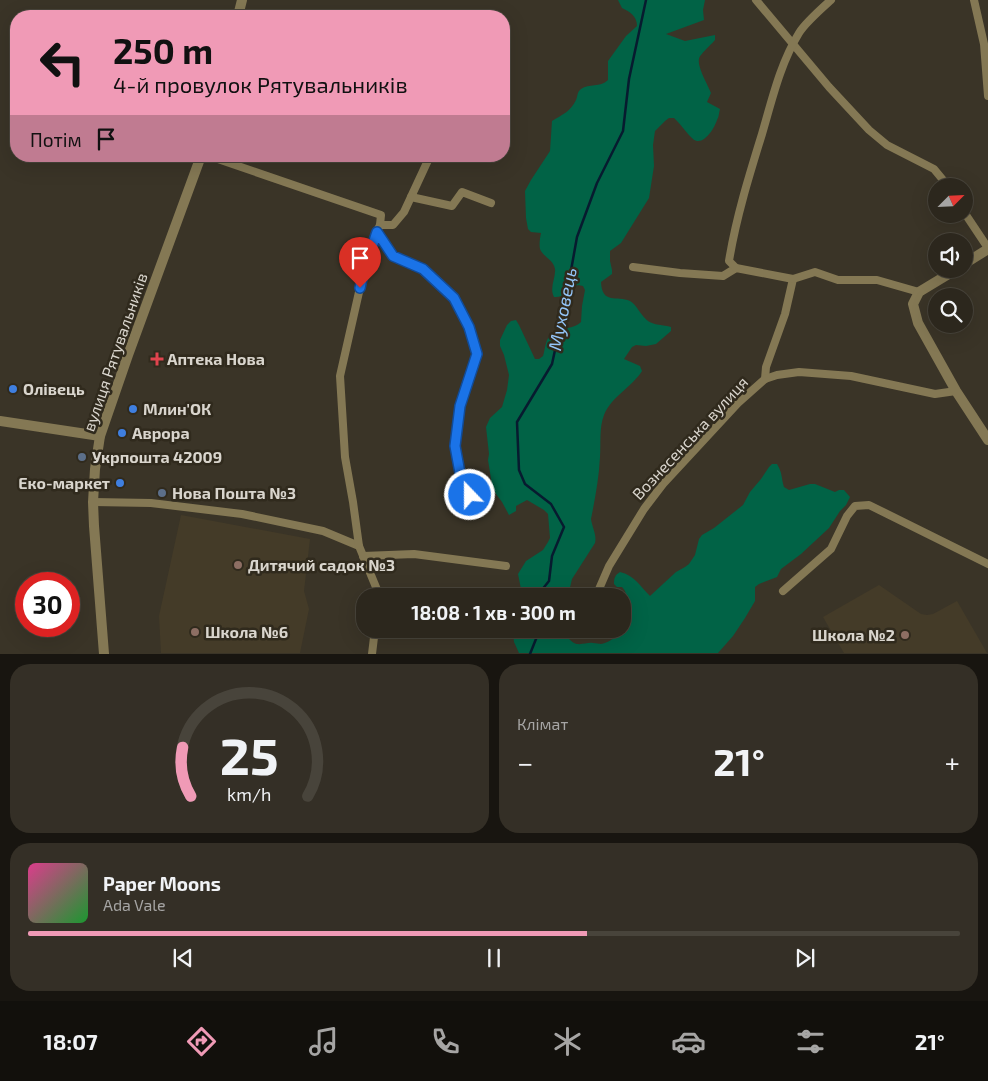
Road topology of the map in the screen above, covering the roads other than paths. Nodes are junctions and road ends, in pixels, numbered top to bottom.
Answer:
1 (756, 0) edge
2 (830, 0) edge
3 (974, 0) edge
4 (793, 44) junction
5 (988, 96) edge
6 (199, 162) edge
7 (226, 162) edge
8 (427, 162) edge
9 (941, 178) edge
10 (411, 198) junction
11 (491, 203) dead end
12 (971, 223) edge
13 (379, 228) junction
14 (988, 248) edge
15 (973, 258) edge
16 (633, 267) dead end
17 (736, 268) junction
18 (792, 278) junction
19 (942, 278) edge
20 (919, 292) junction
21 (764, 379) junction
22 (956, 391) junction
23 (0, 421) edge
24 (100, 436) junction
25 (988, 440) edge
26 (470, 495) dead end
27 (93, 502) junction
28 (359, 546) junction
29 (363, 556) junction
30 (988, 564) edge
31 (506, 566) dead end
32 (376, 588) edge
33 (599, 588) edge
34 (783, 591) dead end
35 (374, 638) edge
36 (104, 654) edge
37 (372, 654) edge

1 - 4 street
2 - 4 street
3 - 5 street
4 - 9 street
4 - 17 street
6 - 24 street, вулиця Рятувальників
7 - 13 street
8 - 10 street
10 - 11 street
10 - 13 street
12 - 14 street
13 - 26 street
13 - 28 street
14 - 15 street
16 - 17 street
17 - 18 street
18 - 20 street
18 - 21 street, Вознесенська вулиця
19 - 20 street
20 - 22 street
21 - 22 street, Вознесенська вулиця
21 - 33 street, Вознесенська вулиця
22 - 25 street
23 - 24 street
24 - 27 street, вулиця Рятувальників
27 - 28 street
27 - 36 street, вулиця Рятувальників
28 - 29 street
29 - 31 street
29 - 32 street
30 - 34 street
35 - 37 street

